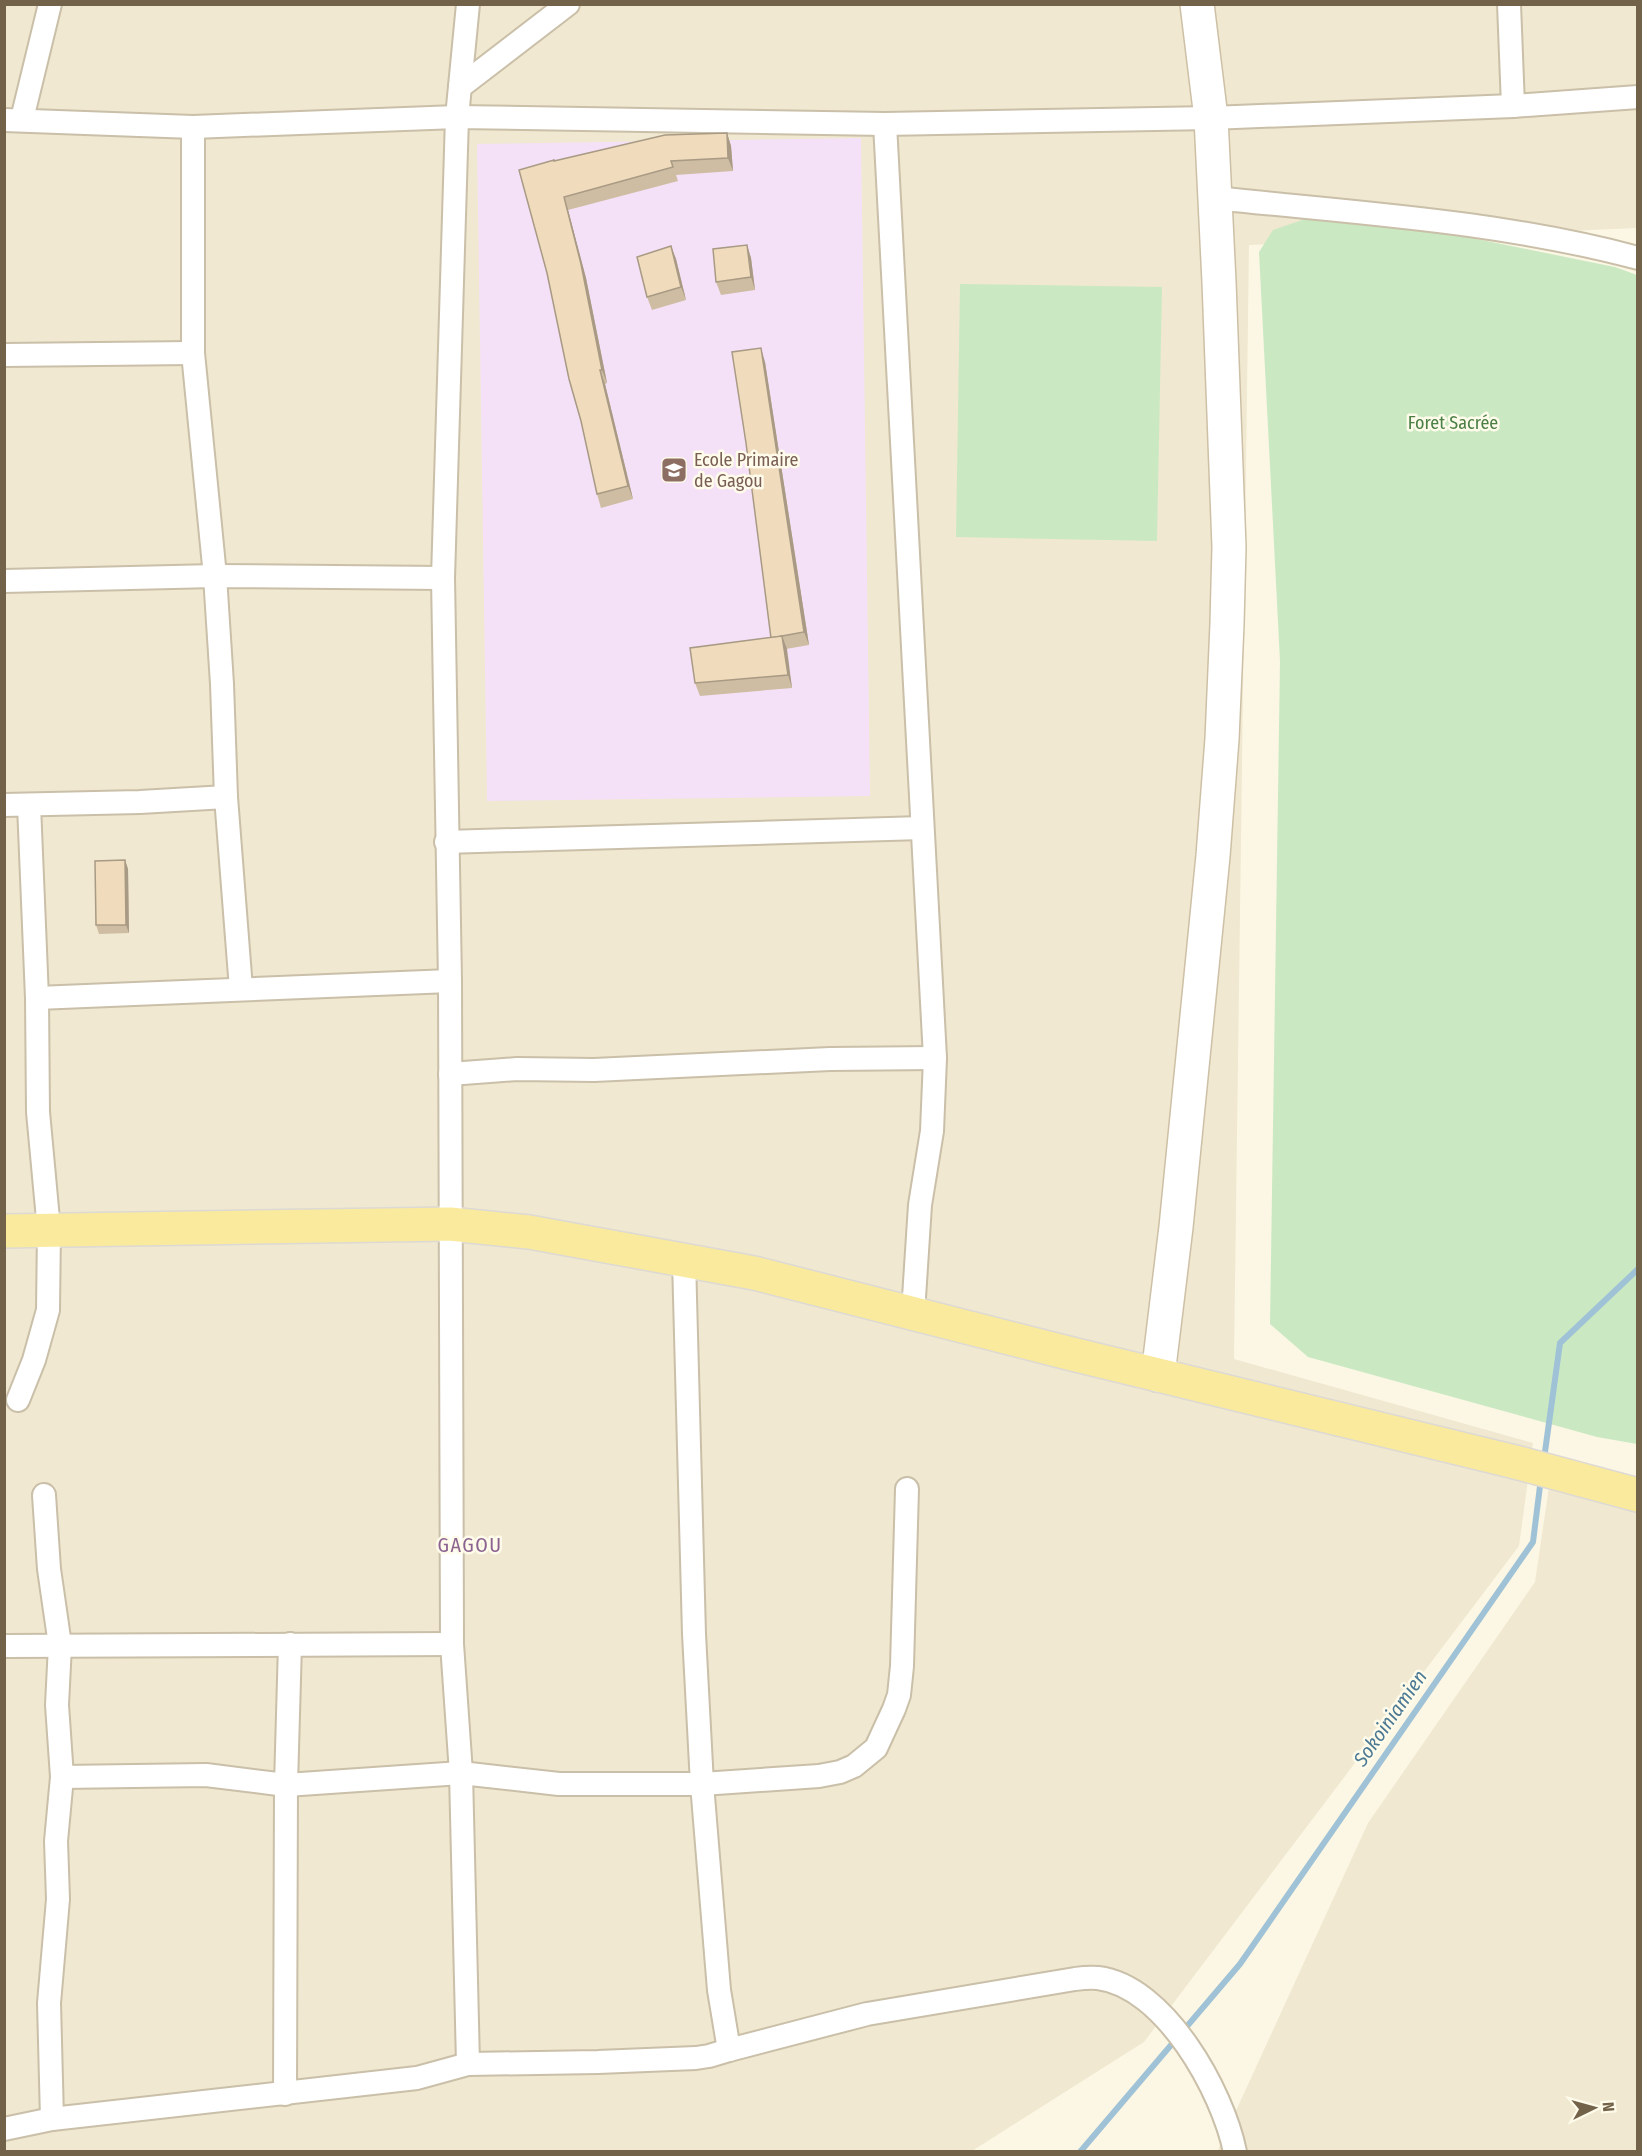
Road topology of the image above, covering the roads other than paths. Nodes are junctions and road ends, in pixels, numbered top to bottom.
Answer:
1 (50, 4) edge
2 (568, 4) edge
3 (1197, 4) edge
4 (1509, 4) edge
5 (466, 7) edge
6 (460, 87) junction
7 (1638, 97) edge
8 (1513, 106) junction
9 (457, 117) junction
10 (1211, 118) junction
11 (13, 119) edge
12 (885, 124) junction
13 (193, 127) junction
14 (1215, 198) junction
15 (1638, 258) edge
16 (193, 353) junction
17 (4, 355) edge
18 (215, 576) junction
19 (443, 578) junction
20 (4, 581) edge
21 (226, 797) junction
22 (4, 805) edge
23 (29, 805) junction
24 (922, 828) junction
25 (446, 842) junction
26 (450, 981) junction
27 (241, 988) junction
28 (37, 999) junction
29 (935, 1058) junction
30 (450, 1074) junction
31 (450, 1224) junction
32 (49, 1230) junction
33 (4, 1231) edge
34 (684, 1260) junction
35 (913, 1313) junction
36 (1158, 1375) junction
37 (18, 1400) dead end
38 (907, 1489) dead end
39 (1638, 1494) edge
40 (44, 1495) dead end
41 (290, 1644) junction
42 (452, 1644) junction
43 (60, 1645) junction
44 (4, 1646) edge
45 (461, 1773) junction
46 (62, 1777) junction
47 (702, 1784) junction
48 (286, 1785) junction
49 (729, 2050) junction
50 (468, 2064) junction
51 (285, 2094) junction
52 (52, 2119) junction
53 (4, 2129) edge
54 (1234, 2151) edge

1 - 11 street
2 - 6 street
3 - 10 street
4 - 8 street
5 - 6 street
6 - 9 street
7 - 8 street
8 - 10 street
9 - 12 street
9 - 13 street
9 - 19 street
10 - 12 street
10 - 14 street
11 - 13 street
12 - 24 street
13 - 16 street
14 - 15 street
14 - 36 street
16 - 17 street
16 - 18 street
18 - 19 street
18 - 20 street
18 - 21 street
19 - 25 street
21 - 23 street
21 - 27 street
22 - 23 street
23 - 28 street
24 - 25 street
24 - 29 street
25 - 26 street
26 - 27 street
26 - 30 street
27 - 28 street
28 - 32 street
29 - 30 street
29 - 35 street
30 - 31 street
31 - 32 main road
31 - 34 main road
31 - 42 street
32 - 33 main road
32 - 37 street
34 - 35 main road
34 - 47 street
35 - 36 main road
36 - 39 main road
38 - 47 street
40 - 43 street
41 - 42 street
41 - 43 street
41 - 48 street
42 - 45 street
43 - 44 street
43 - 46 street
45 - 47 street
45 - 48 street
45 - 50 street
46 - 48 street
46 - 52 street
47 - 49 street
48 - 51 street
49 - 50 street
49 - 54 street
50 - 51 street
51 - 52 street
52 - 53 street

